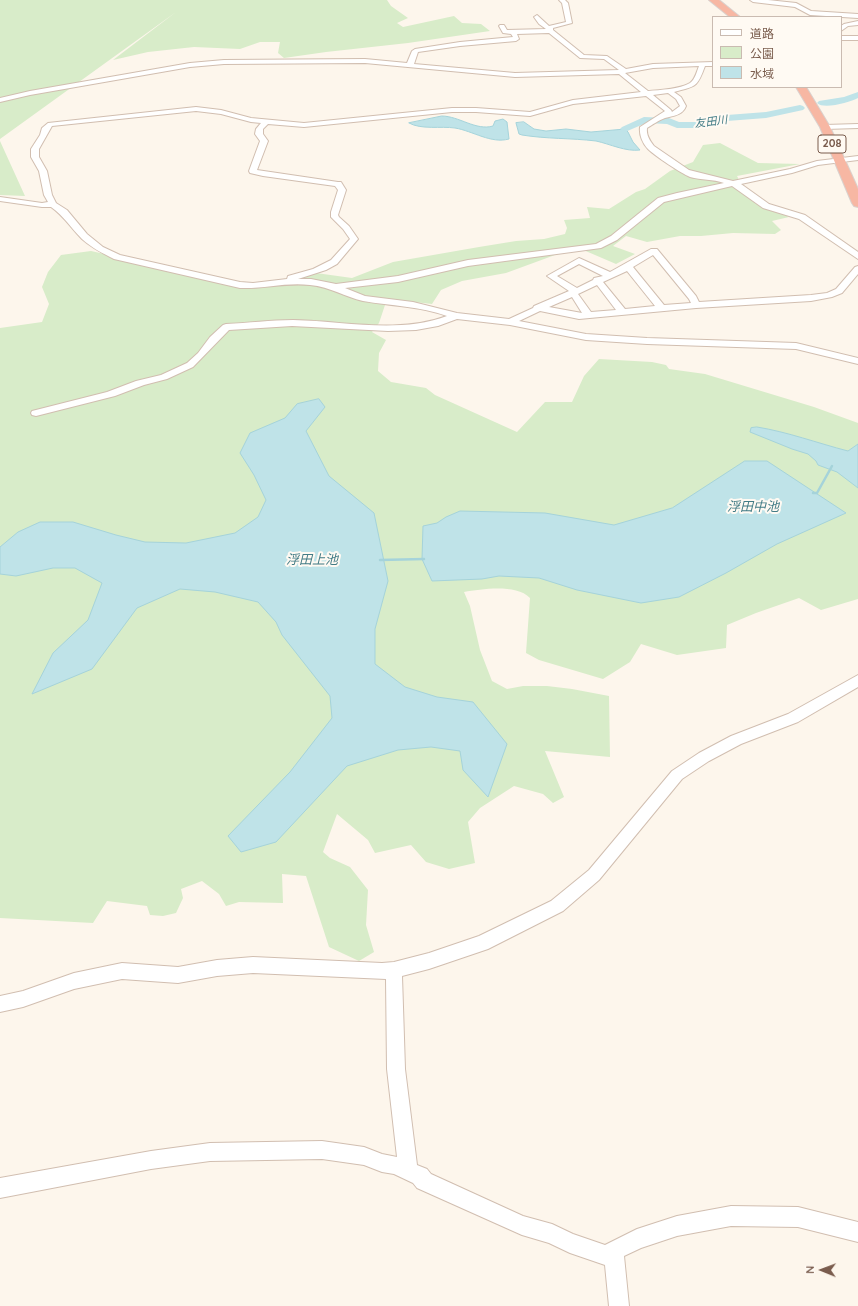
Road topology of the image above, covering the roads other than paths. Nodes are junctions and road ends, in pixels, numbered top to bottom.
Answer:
1 (562, 0) edge
2 (713, 0) edge
3 (753, 0) edge
4 (735, 16) edge
5 (858, 16) edge
6 (537, 17) dead end
7 (858, 23) edge
8 (502, 26) dead end
9 (842, 29) edge
10 (550, 30) junction
11 (514, 32) junction
12 (842, 38) edge
13 (858, 38) edge
14 (703, 64) junction
15 (712, 64) edge
16 (410, 65) junction
17 (622, 71) junction
18 (802, 88) edge
19 (669, 92) junction
20 (648, 94) junction
21 (0, 100) edge
22 (658, 119) junction
23 (266, 121) junction
24 (858, 126) edge
25 (825, 127) junction
26 (858, 158) edge
27 (840, 160) junction
28 (735, 184) junction
29 (0, 199) edge
30 (858, 203) edge
31 (53, 204) junction
32 (858, 256) edge
33 (627, 266) junction
34 (858, 269) edge
35 (608, 275) junction
36 (597, 280) junction
37 (264, 284) junction
38 (334, 286) junction
39 (575, 292) junction
40 (696, 305) junction
41 (537, 308) junction
42 (661, 308) junction
43 (623, 312) junction
44 (588, 315) junction
45 (456, 316) junction
46 (510, 322) junction
47 (858, 361) edge
48 (36, 413) dead end
49 (858, 680) edge
50 (394, 970) junction
51 (0, 1004) edge
52 (408, 1171) junction
53 (0, 1188) edge
54 (858, 1232) edge
55 (614, 1252) junction
56 (619, 1306) edge

1 - 10 street
2 - 4 highway
3 - 5 street
6 - 10 street
7 - 9 street
8 - 11 street
10 - 11 street
10 - 17 street
11 - 16 street
12 - 13 street
14 - 15 street
14 - 17 street
14 - 19 street
16 - 17 street
16 - 21 street
17 - 20 street
18 - 25 highway, 208
19 - 20 street
19 - 22 street
20 - 22 street
20 - 23 street
22 - 28 street
23 - 31 street
23 - 37 street
24 - 25 street
25 - 27 highway, 208
26 - 27 street
27 - 28 street
27 - 30 highway, 208
28 - 32 street
28 - 38 street
29 - 31 street
31 - 37 street
33 - 35 street
33 - 40 street
33 - 42 street
34 - 40 street
35 - 36 street
35 - 39 street
36 - 39 street
36 - 43 street
37 - 38 street
38 - 45 street
39 - 41 street
39 - 44 street
40 - 42 street
41 - 44 street
41 - 46 street
42 - 43 street
43 - 44 street
45 - 46 street
45 - 48 street
46 - 47 street
49 - 50 street
50 - 51 street
50 - 52 street
52 - 53 street
52 - 55 street
54 - 55 street
55 - 56 street

